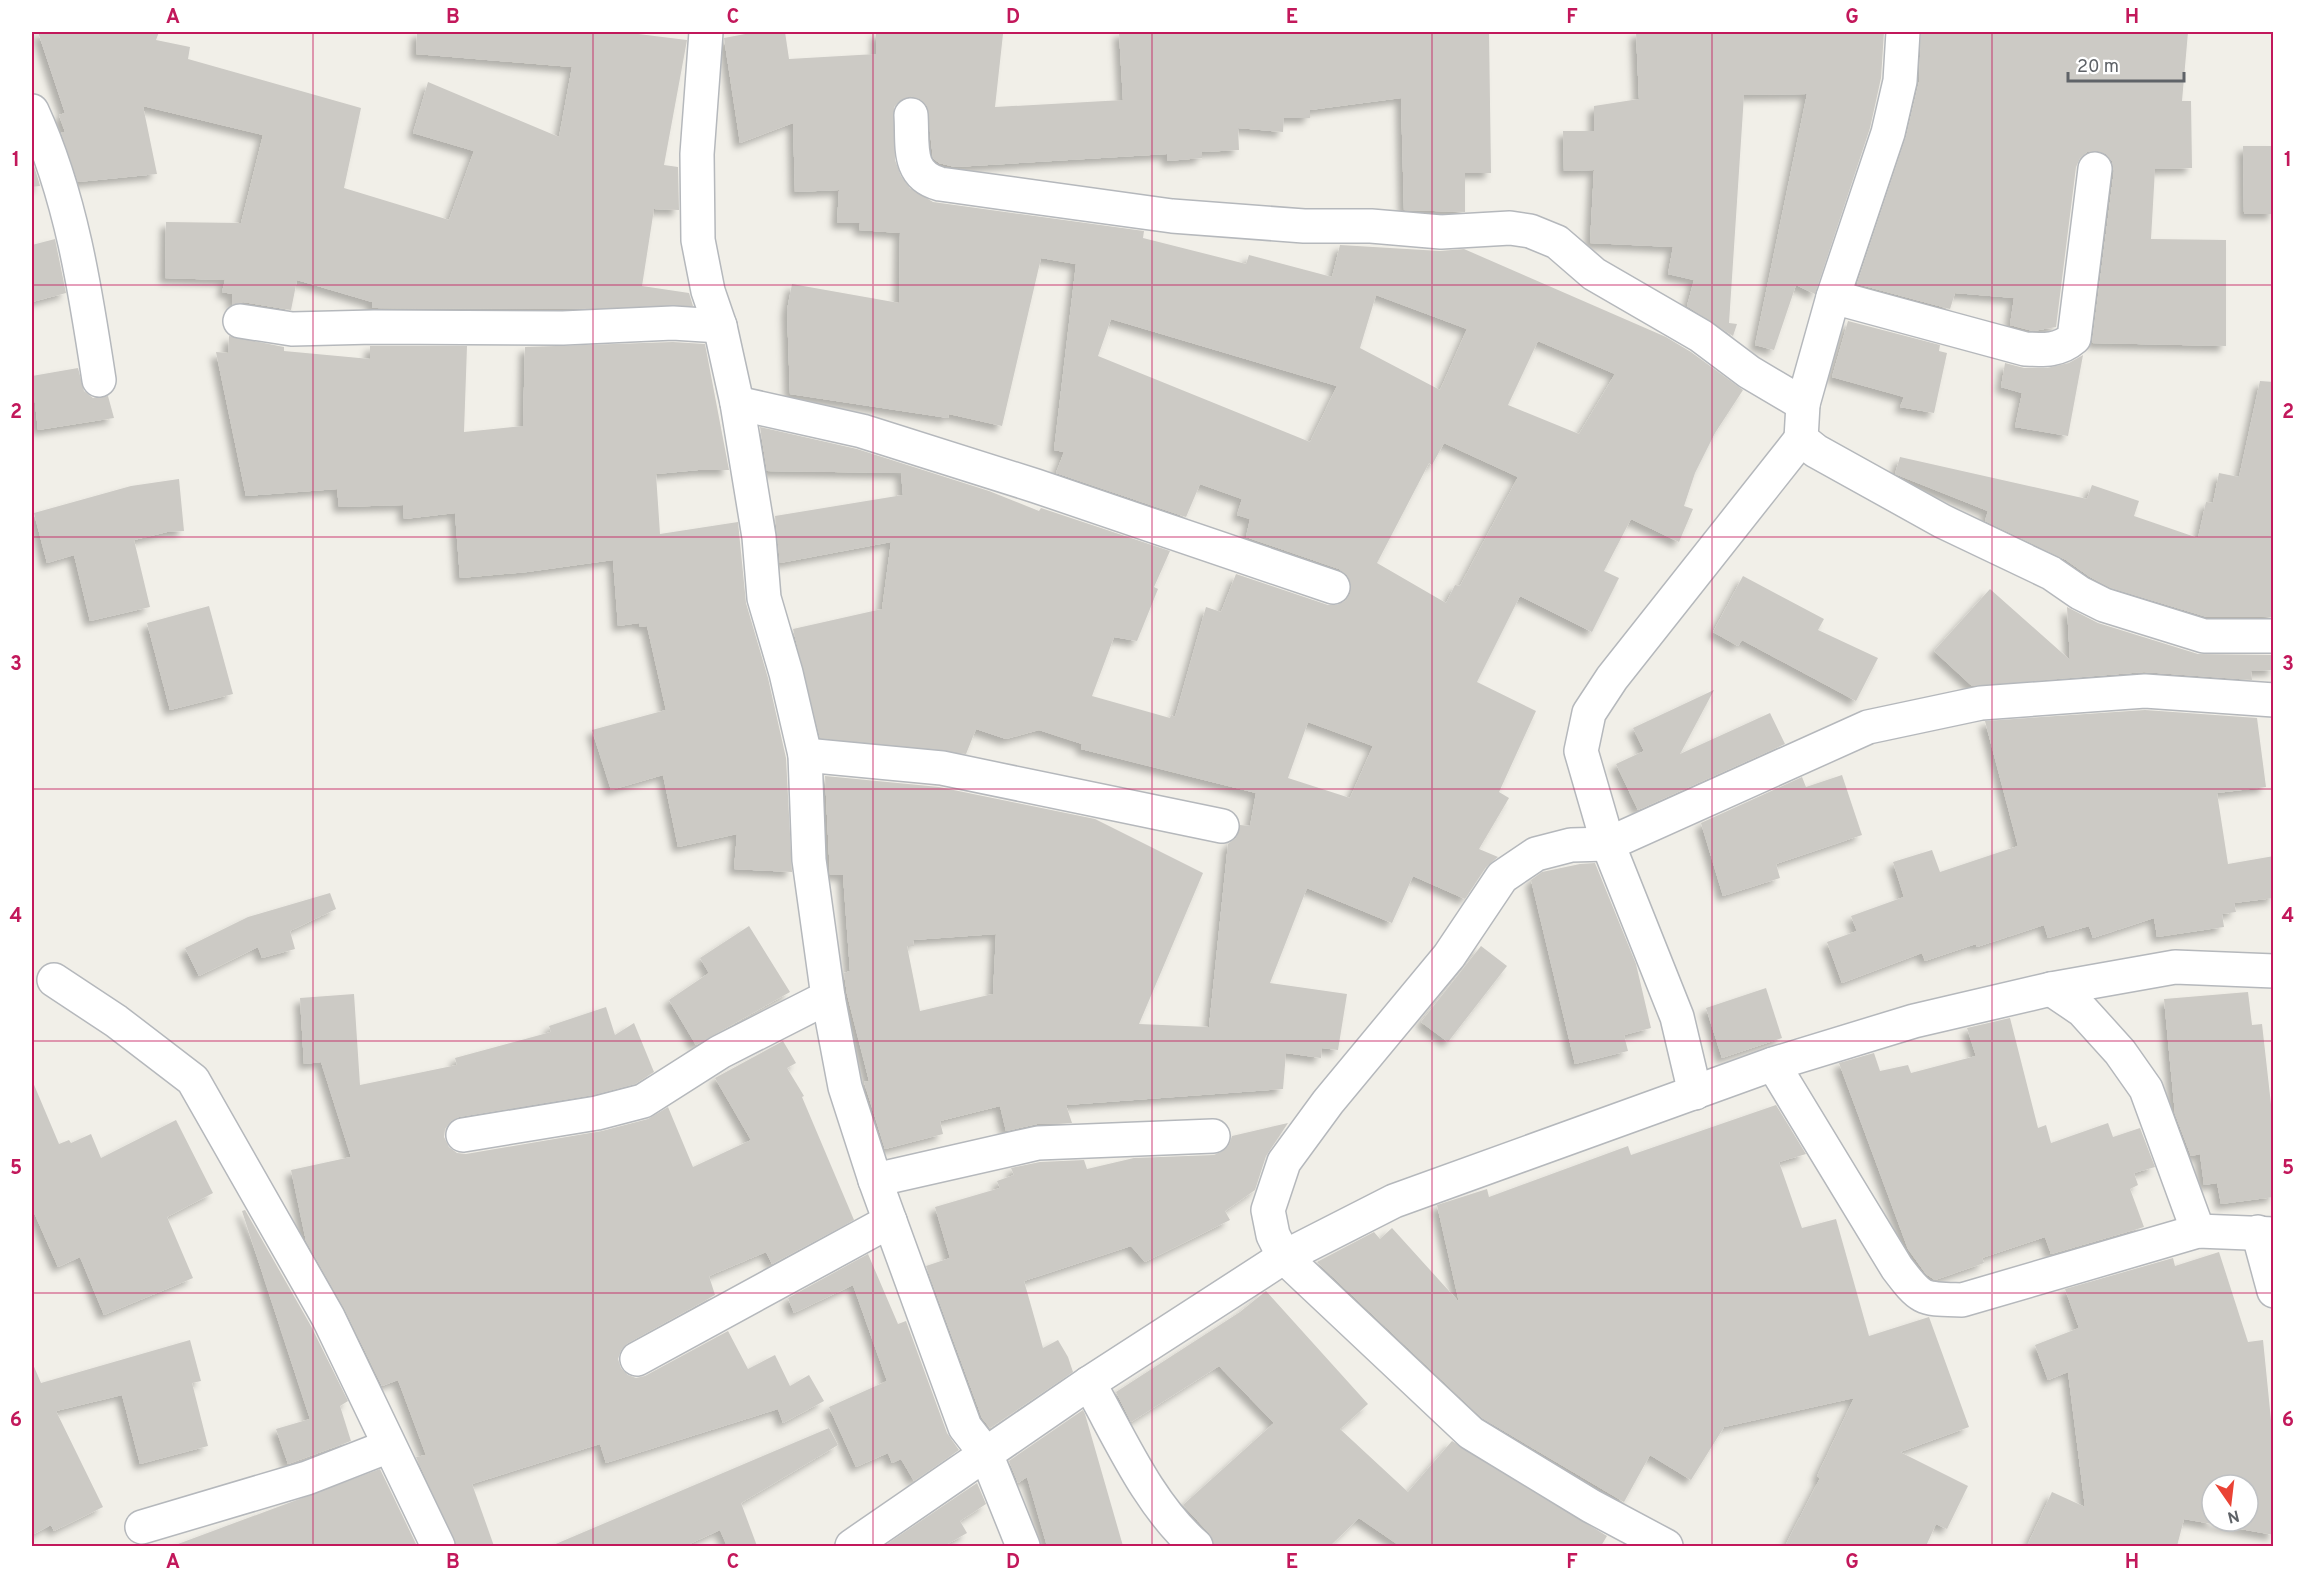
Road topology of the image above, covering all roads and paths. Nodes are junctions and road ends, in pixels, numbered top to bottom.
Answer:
1 (706, 32) edge
2 (1903, 32) edge
3 (32, 111) edge
4 (911, 115) dead end
5 (2095, 169) dead end
6 (1833, 297) junction
7 (240, 321) dead end
8 (720, 326) junction
9 (99, 380) dead end
10 (737, 403) junction
11 (1803, 404) junction
12 (1801, 439) junction
13 (1333, 587) dead end
14 (2274, 636) edge
15 (2274, 700) edge
16 (805, 755) junction
17 (1222, 826) dead end
18 (1608, 843) junction
19 (2274, 971) edge
20 (54, 980) dead end
21 (2051, 989) junction
22 (828, 997) junction
23 (1773, 1064) junction
24 (1695, 1093) junction
25 (463, 1135) dead end
26 (1213, 1136) dead end
27 (875, 1180) junction
28 (890, 1221) junction
29 (2198, 1231) junction
30 (2266, 1233) edge
31 (1284, 1257) junction
32 (2274, 1291) edge
33 (637, 1359) dead end
34 (1089, 1383) junction
35 (389, 1446) junction
36 (986, 1454) junction
37 (142, 1527) dead end
38 (438, 1546) edge
39 (852, 1546) edge
40 (1023, 1546) edge
41 (1196, 1546) edge
42 (1666, 1546) edge

1 - 8 street
2 - 6 street
3 - 9 street
4 - 11 street
5 - 6 street
6 - 11 street
7 - 8 street
8 - 10 street
10 - 13 street
10 - 16 street
11 - 12 street
12 - 14 street
12 - 18 street
15 - 18 street
16 - 17 street
16 - 22 street
18 - 24 street
18 - 31 street
19 - 21 street
20 - 35 street
21 - 23 street
21 - 29 street
22 - 25 street
22 - 27 street
23 - 24 street
23 - 29 street
24 - 31 street
26 - 27 street
27 - 28 street
28 - 33 street
28 - 36 street
29 - 30 street
30 - 32 street
31 - 34 street
31 - 42 street
34 - 36 street
34 - 41 street
35 - 37 street
35 - 38 street
36 - 39 street
36 - 40 street

